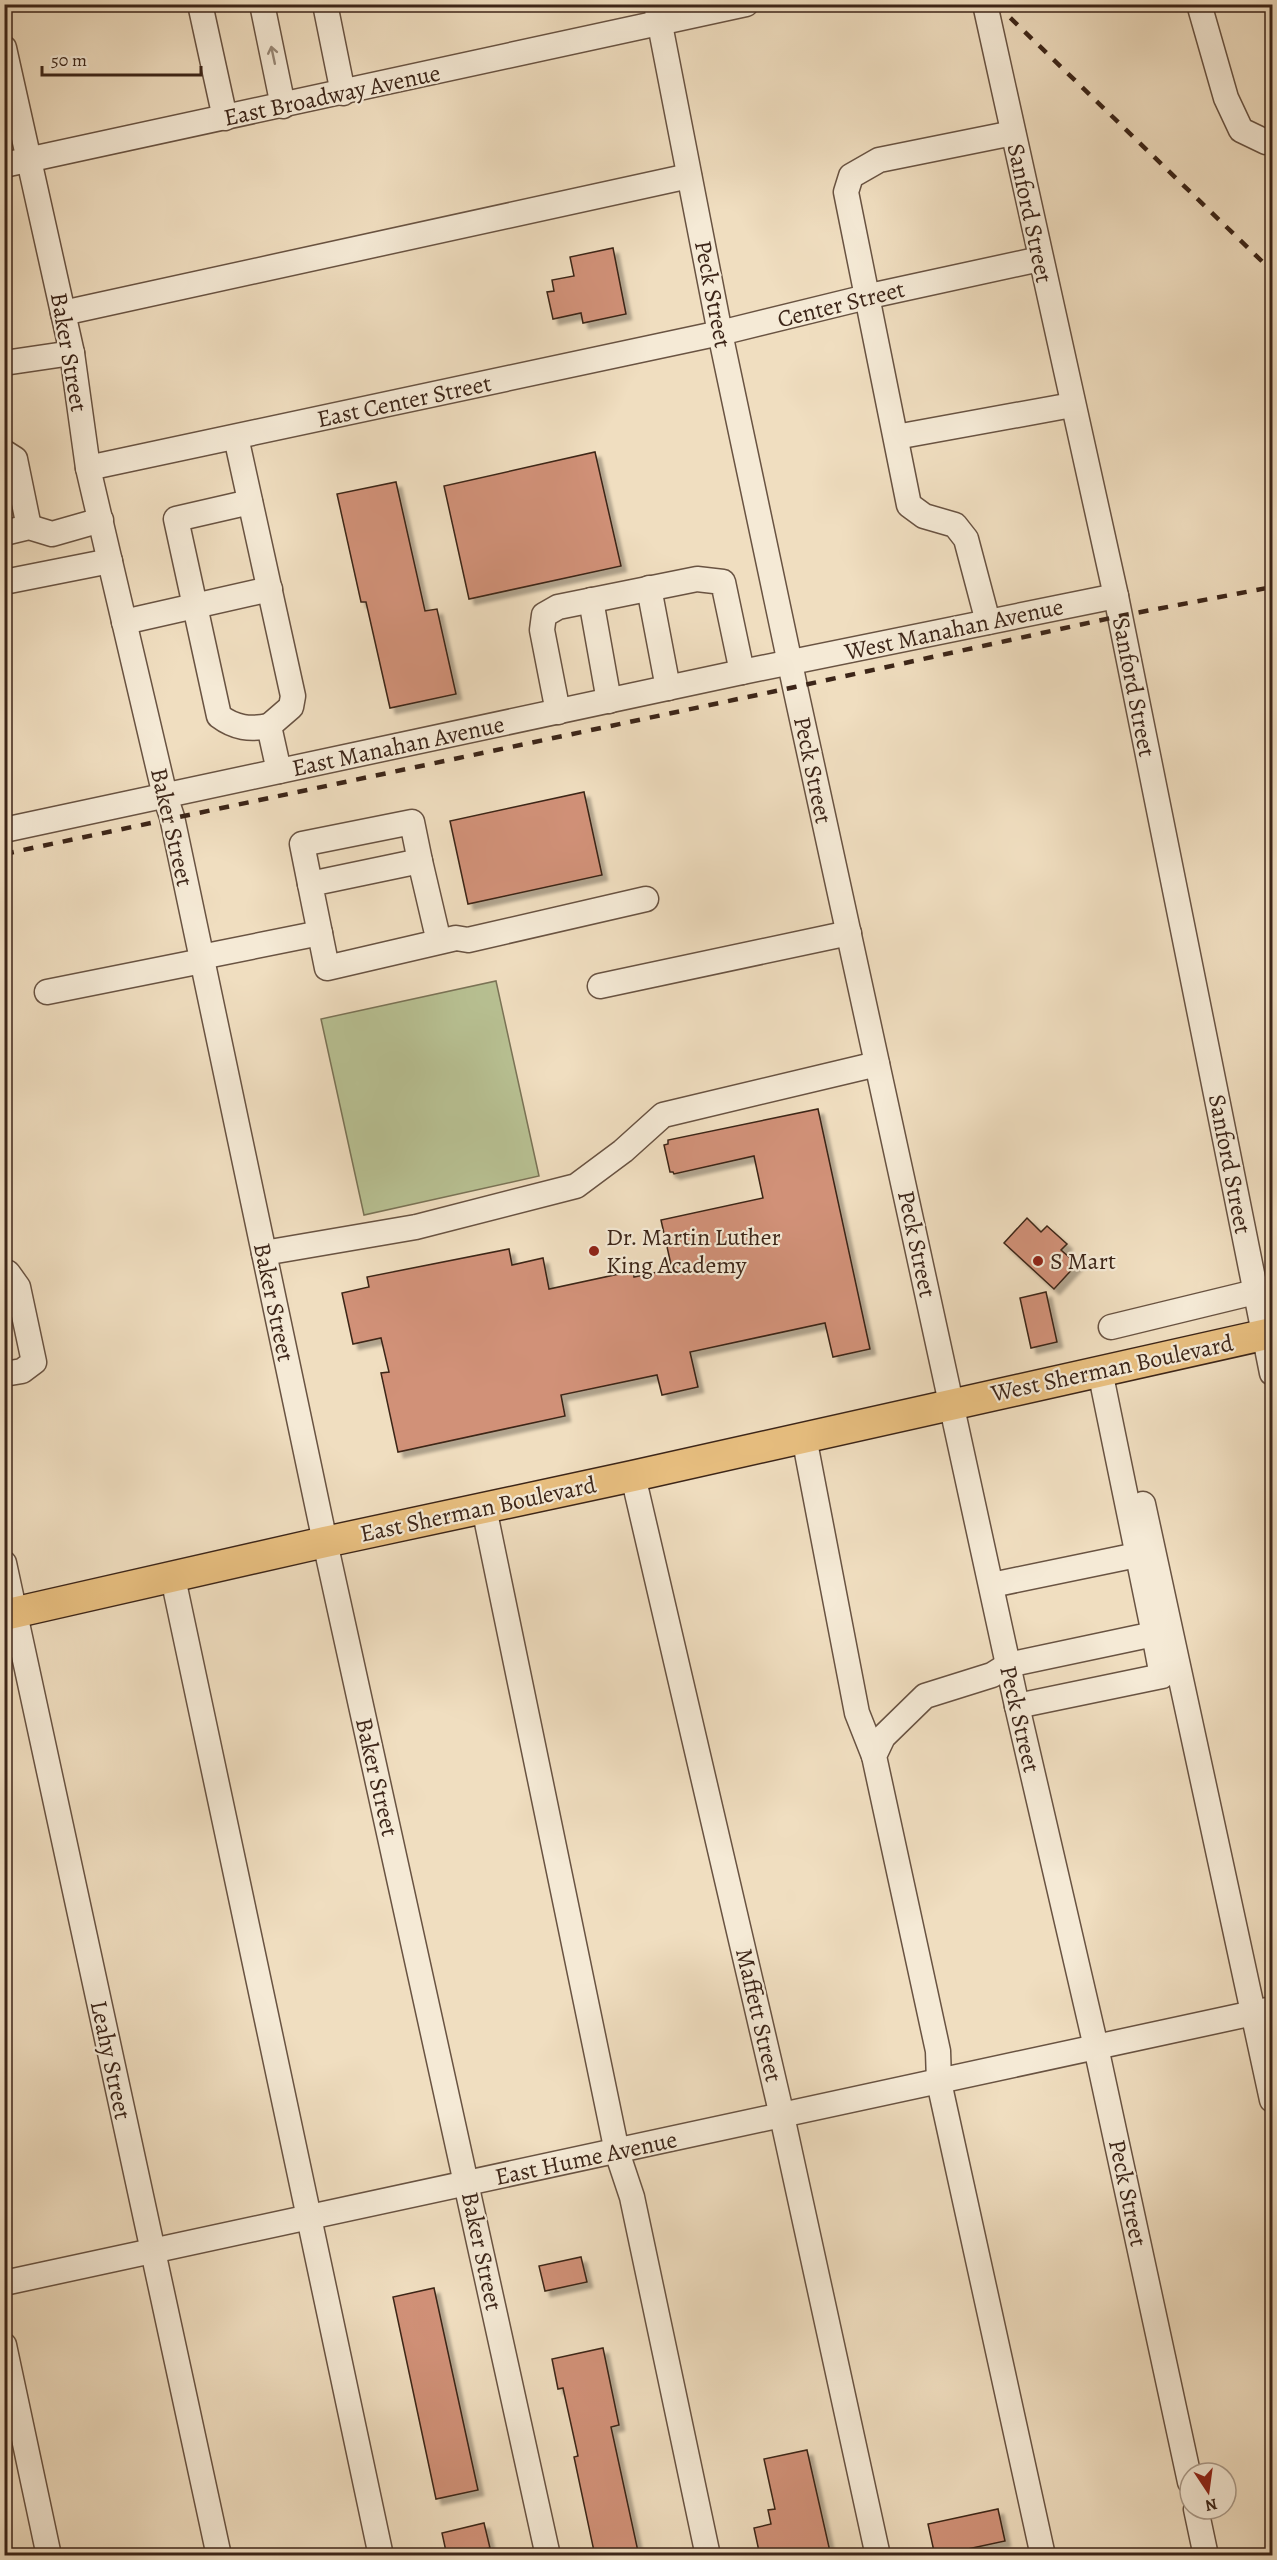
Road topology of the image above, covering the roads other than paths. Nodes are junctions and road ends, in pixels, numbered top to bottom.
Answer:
1 (200, 4) edge
2 (262, 4) edge
3 (325, 4) edge
4 (746, 4) edge
5 (985, 4) edge
6 (1199, 4) edge
7 (658, 14) edge
8 (4, 48) edge
9 (343, 93) junction
10 (283, 106) junction
11 (225, 118) junction
12 (1013, 133) junction
13 (1272, 141) edge
14 (30, 160) junction
15 (4, 165) edge
16 (689, 176) junction
17 (1040, 259) junction
18 (868, 297) junction
19 (63, 314) junction
20 (720, 333) junction
21 (72, 353) junction
22 (4, 363) edge
23 (1072, 405) junction
24 (236, 436) junction
25 (896, 437) junction
26 (4, 452) edge
27 (88, 468) junction
28 (250, 502) junction
29 (100, 520) junction
30 (29, 527) junction
31 (4, 533) edge
32 (110, 561) junction
33 (4, 582) edge
34 (650, 588) junction
35 (270, 590) junction
36 (1116, 596) junction
37 (591, 600) junction
38 (195, 606) junction
39 (124, 622) junction
40 (988, 622) junction
41 (791, 662) junction
42 (742, 672) junction
43 (668, 688) junction
44 (609, 701) junction
45 (558, 712) junction
46 (269, 726) junction
47 (279, 771) junction
48 (165, 796) junction
49 (4, 830) edge
50 (420, 861) junction
51 (310, 884) junction
52 (646, 899) dead end
53 (320, 933) junction
54 (849, 933) junction
55 (439, 942) junction
56 (202, 959) junction
57 (600, 987) dead end
58 (47, 992) dead end
59 (878, 1064) junction
60 (264, 1253) junction
61 (4, 1274) edge
62 (1255, 1292) junction
63 (1112, 1327) dead end
64 (1268, 1334) edge
65 (1107, 1370) junction
66 (1272, 1373) edge
67 (4, 1374) edge
68 (951, 1403) junction
69 (804, 1437) junction
70 (633, 1476) junction
71 (484, 1508) junction
72 (325, 1542) junction
73 (1137, 1555) junction
74 (4, 1563) edge
75 (173, 1578) junction
76 (992, 1585) junction
77 (10, 1614) edge
78 (1154, 1634) junction
79 (1008, 1665) junction
80 (1017, 1706) junction
81 (874, 1756) junction
82 (1263, 2011) edge
83 (1096, 2048) junction
84 (939, 2082) junction
85 (1272, 2100) edge
86 (782, 2116) junction
87 (617, 2152) junction
88 (468, 2184) junction
89 (310, 2217) junction
90 (152, 2252) junction
91 (4, 2283) edge
92 (4, 2344) edge
93 (1185, 2461) edge
94 (1199, 2521) edge
95 (49, 2556) edge
96 (219, 2556) edge
97 (381, 2556) edge
98 (548, 2556) edge
99 (708, 2556) edge
100 (878, 2556) edge
101 (1043, 2556) edge
102 (1206, 2556) edge

1 - 11 street
10 -> 2 street
3 - 9 street
4 - 7 street, East Broadway Avenue
5 - 12 street, Sanford Street
6 - 13 street
7 - 9 street, East Broadway Avenue
7 - 16 street, Peck Street
8 - 14 street, Baker Street
9 - 10 street, East Broadway Avenue
10 - 11 street, East Broadway Avenue
11 - 14 street, East Broadway Avenue
12 - 17 street, Sanford Street
12 - 18 street
14 - 15 street, East Broadway Avenue
14 - 19 street, Baker Street
16 - 19 street
16 - 20 street, Peck Street
17 - 18 street, Center Street
17 - 23 street, Sanford Street
18 - 20 street, Center Street
18 - 25 street
19 - 21 street, Baker Street
20 - 24 street, East Center Street
20 - 41 street, Peck Street
21 - 22 street
21 - 27 street, Baker Street
23 - 25 street
23 - 36 street, Sanford Street
24 - 27 street, East Center Street
24 - 28 street
25 - 40 street
26 - 30 street
27 - 29 street, Baker Street
28 - 35 street
28 - 38 street
29 - 30 street
29 - 32 street, Baker Street
30 - 31 street
32 - 33 street
32 - 39 street, Baker Street
34 - 37 street
34 - 42 street
34 - 43 street
35 - 38 street
35 - 46 street
36 - 40 street, West Manahan Avenue
36 - 62 street, Sanford Street
37 - 44 street
37 - 45 street
38 - 39 street
38 - 46 street
39 - 48 street, Baker Street
40 - 41 street, West Manahan Avenue
41 - 42 street, East Manahan Avenue
41 - 54 street, Peck Street
42 - 43 street, East Manahan Avenue
43 - 44 street, East Manahan Avenue
44 - 45 street, East Manahan Avenue
45 - 47 street, East Manahan Avenue
46 - 47 street
47 - 48 street, East Manahan Avenue
48 - 49 street, East Manahan Avenue
48 - 56 street, Baker Street
50 - 51 street
50 - 51 street
50 - 55 street
51 - 53 street
52 - 55 street
53 - 55 street
53 - 56 street
54 - 57 street
54 - 59 street, Peck Street
56 - 58 street
56 - 60 street, Baker Street
59 - 60 street
59 - 68 street, Peck Street
60 - 72 street, Baker Street
61 - 67 street
62 - 63 street
62 - 64 street, Sanford Street
64 - 65 main road, West Sherman Boulevard
64 - 66 street, Sanford Street
65 - 68 main road, West Sherman Boulevard
65 - 73 street
65 - 82 street
68 - 69 main road, East Sherman Boulevard
68 - 76 street, Peck Street
69 - 70 main road, East Sherman Boulevard
69 - 81 street
70 - 71 main road, East Sherman Boulevard
70 - 86 street, Maffett Street
71 - 72 main road, East Sherman Boulevard
71 - 87 street
72 - 75 main road, East Sherman Boulevard
72 - 88 street, Baker Street
73 - 76 street
73 - 78 street
74 - 77 street, Leahy Street
75 - 77 main road, East Sherman Boulevard
75 - 89 street
76 - 79 street, Peck Street
77 - 90 street, Leahy Street
78 - 79 street
78 - 80 street
79 - 80 street, Peck Street
79 - 81 street
80 - 83 street, Peck Street
81 - 84 street
82 - 83 street, East Hume Avenue
82 - 85 street
83 - 84 street, East Hume Avenue
83 - 93 street, Peck Street
84 - 86 street, East Hume Avenue
84 - 101 street
86 - 87 street, East Hume Avenue
86 - 100 street, Maffett Street
87 - 88 street, East Hume Avenue
87 - 99 street
88 - 89 street, East Hume Avenue
88 - 98 street, Baker Street
89 - 90 street, East Hume Avenue
89 - 97 street
90 - 91 street, East Hume Avenue
90 - 96 street, Leahy Street
92 - 95 street
94 - 102 street

